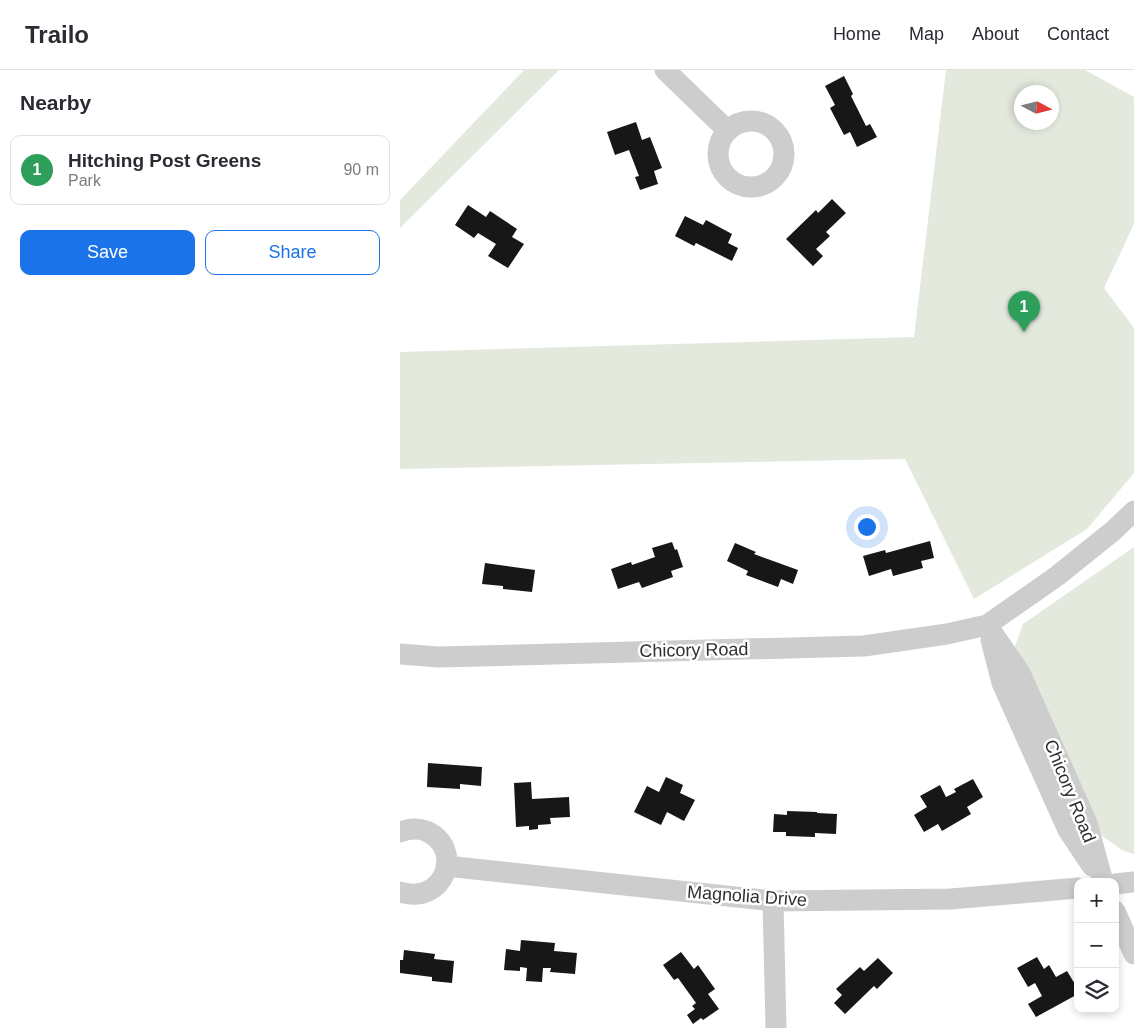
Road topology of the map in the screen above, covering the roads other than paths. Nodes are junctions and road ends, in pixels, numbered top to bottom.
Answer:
1 (665, 70) edge
2 (728, 131) dead end
3 (1134, 511) edge
4 (987, 625) junction
5 (400, 654) edge
6 (400, 832) edge
7 (446, 866) junction
8 (1100, 878) edge
9 (1134, 882) edge
10 (1119, 884) edge
11 (1074, 888) edge
12 (400, 892) edge
13 (772, 901) junction
14 (1119, 920) edge
15 (1134, 954) edge
16 (776, 1028) edge

1 - 2 street
3 - 4 street, Chicory Road
4 - 5 street, Chicory Road
4 - 8 street, Chicory Road
6 - 7 street
7 - 12 street
7 - 13 street, Magnolia Drive
9 - 10 street
11 - 13 street, Magnolia Drive
13 - 16 street
14 - 15 street

